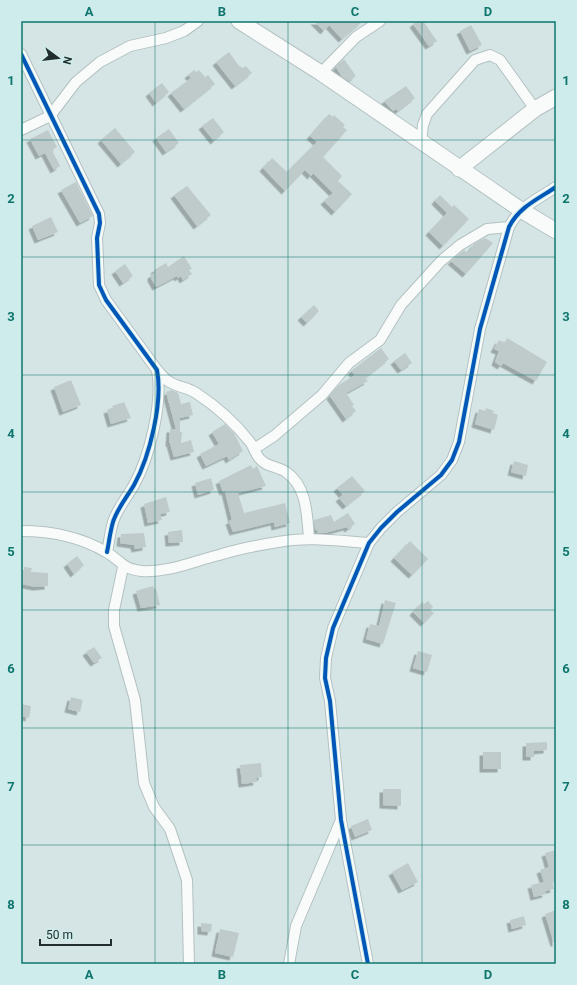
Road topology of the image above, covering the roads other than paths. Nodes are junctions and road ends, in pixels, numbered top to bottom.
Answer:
1 (198, 21) edge
2 (239, 21) edge
3 (380, 21) edge
4 (21, 54) edge
5 (321, 73) junction
6 (556, 97) edge
7 (536, 109) junction
8 (50, 116) junction
9 (21, 130) edge
10 (421, 142) junction
11 (459, 169) junction
12 (556, 187) edge
13 (521, 210) junction
14 (509, 227) junction
15 (556, 231) edge
16 (157, 370) junction
17 (254, 450) junction
18 (21, 531) edge
19 (309, 538) junction
20 (370, 543) junction
21 (107, 552) junction
22 (123, 567) junction
23 (341, 820) junction
24 (189, 964) edge
25 (289, 964) edge
26 (368, 964) edge

1 - 8 street
2 - 5 street
3 - 5 street
4 - 8 street
5 - 10 street
6 - 7 street
7 - 10 street
7 - 11 street
8 - 9 street
8 - 16 street
10 - 11 street
11 - 13 street
12 - 13 street
13 - 14 street
13 - 15 street
14 - 17 street
14 - 20 street
16 - 17 street
16 - 21 street
17 - 19 street
18 - 21 street
19 - 20 street
19 - 22 street
20 - 23 street
21 - 22 street
22 - 24 street
23 - 25 street
23 - 26 street

